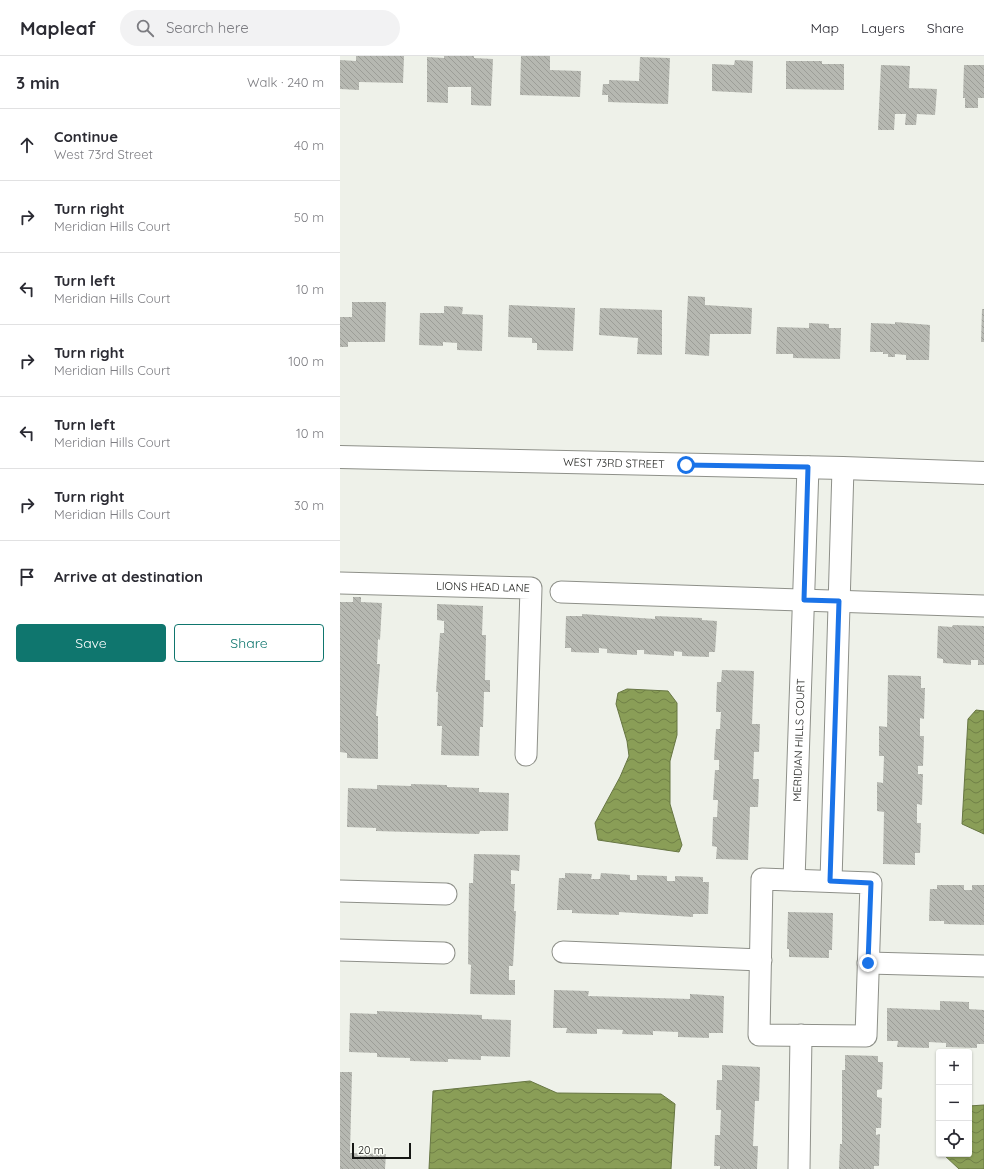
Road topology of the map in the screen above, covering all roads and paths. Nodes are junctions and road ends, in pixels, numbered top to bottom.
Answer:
1 (340, 456) edge
2 (808, 467) junction
3 (844, 468) junction
4 (984, 473) edge
5 (340, 583) edge
6 (560, 592) dead end
7 (804, 600) junction
8 (839, 601) junction
9 (984, 606) edge
10 (526, 756) dead end
11 (794, 880) junction
12 (830, 881) junction
13 (340, 891) edge
14 (446, 894) dead end
15 (340, 950) edge
16 (562, 952) dead end
17 (444, 953) dead end
18 (761, 960) junction
19 (868, 963) junction
20 (984, 966) edge
21 (801, 1035) junction
22 (799, 1169) edge

1 - 2 main road, WEST 73RD STREET
2 - 3 main road, WEST 73RD STREET
2 - 7 street, MERIDIAN HILLS COURT
3 - 4 main road, WEST 73RD STREET
3 - 8 street
5 - 10 street, LIONS HEAD LANE
6 - 7 street
7 - 8 street
7 - 11 street, MERIDIAN HILLS COURT
8 - 9 street
8 - 12 street
11 - 12 street
11 - 18 street
12 - 19 street
13 - 14 street
15 - 17 street
16 - 18 street
18 - 21 street
19 - 20 street
19 - 21 street
21 - 22 street

